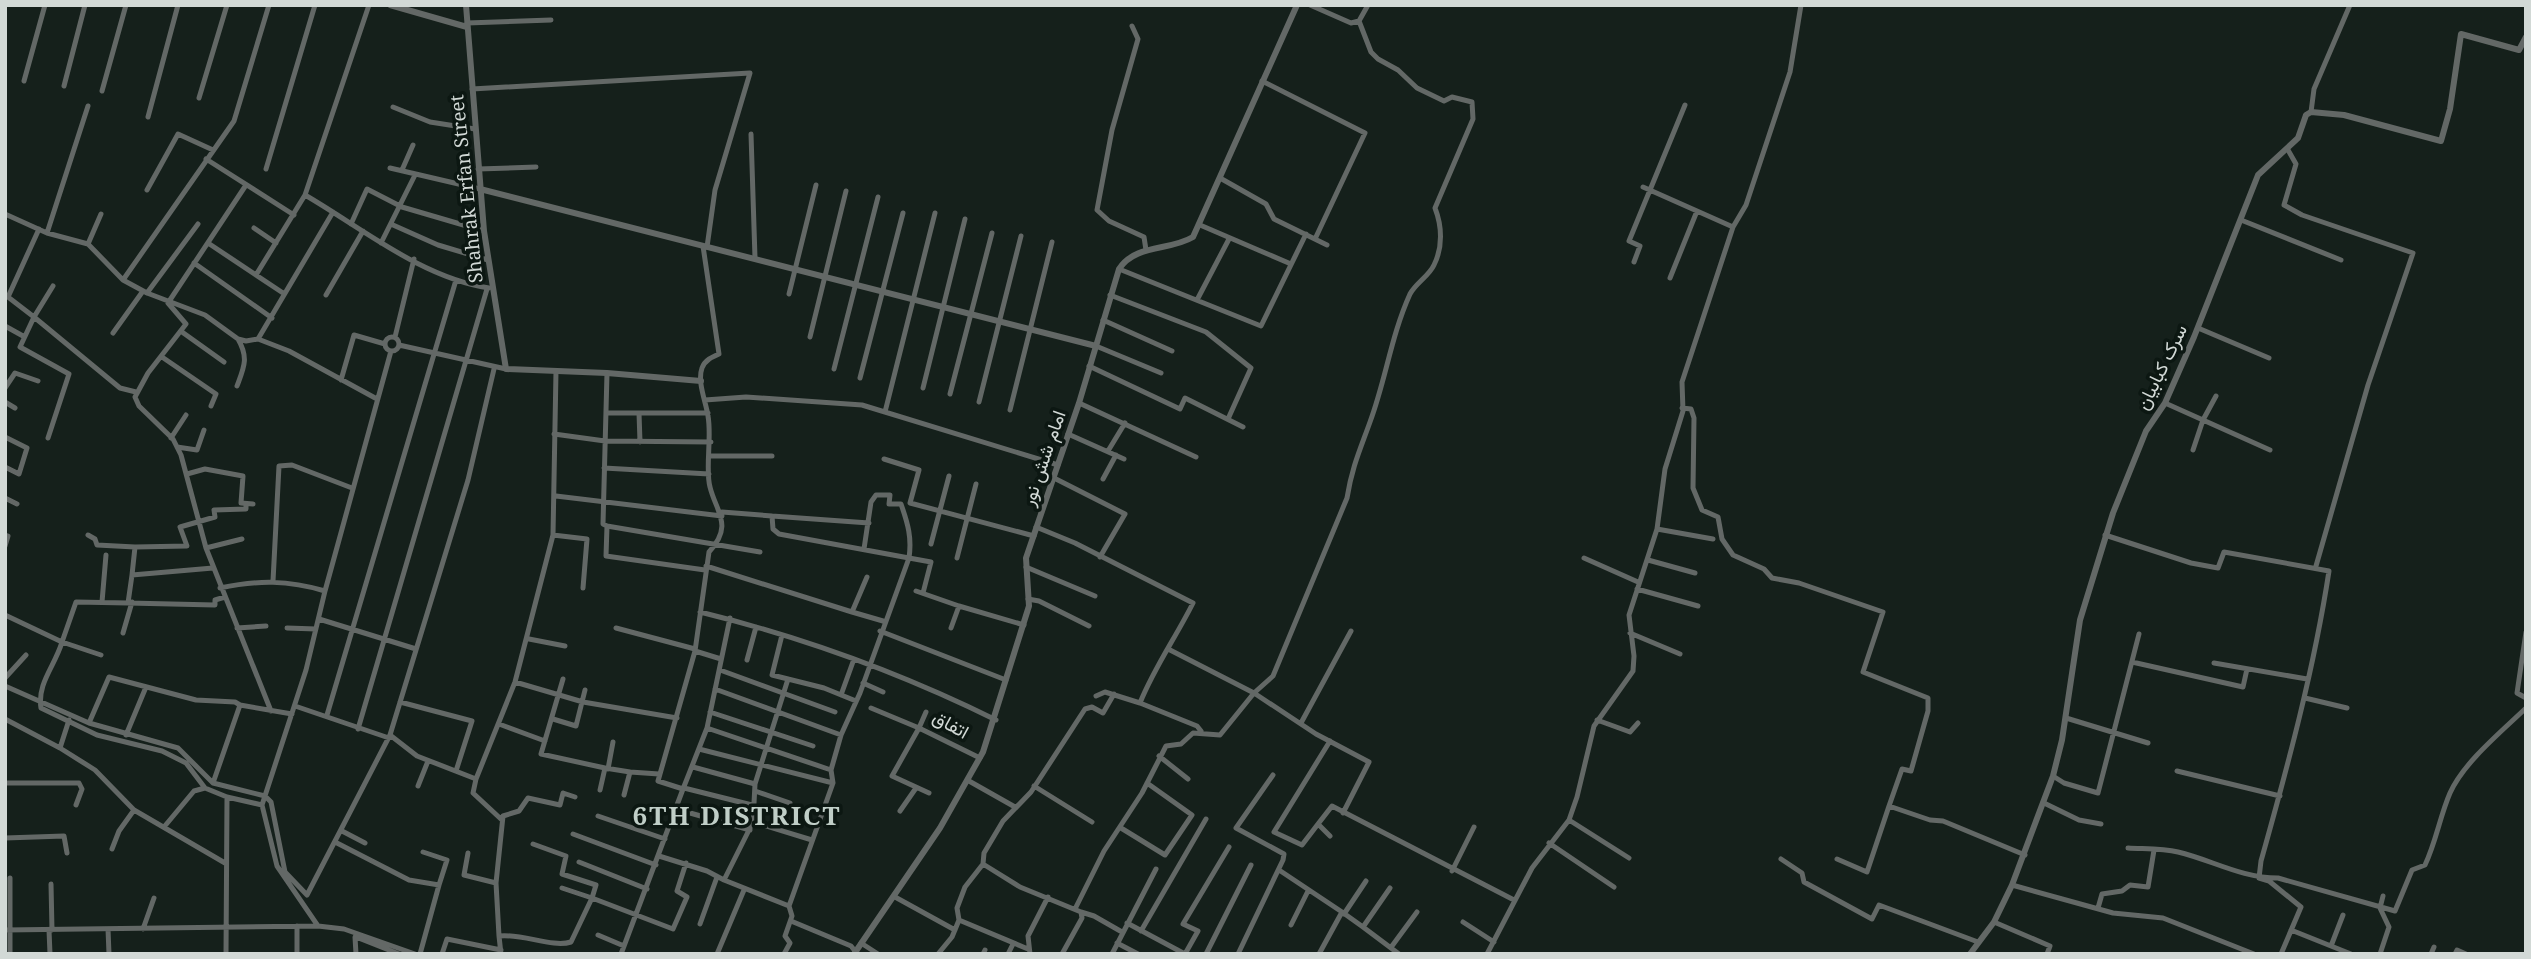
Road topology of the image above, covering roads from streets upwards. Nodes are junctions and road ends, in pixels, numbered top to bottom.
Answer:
1 (44, 5) edge
2 (85, 5) edge
3 (126, 5) edge
4 (178, 5) edge
5 (227, 5) edge
6 (269, 5) edge
7 (315, 5) edge
8 (369, 5) edge
9 (390, 5) edge
10 (466, 5) edge
11 (1297, 5) edge
12 (1311, 5) edge
13 (1368, 5) edge
14 (1801, 5) edge
15 (2350, 5) edge
16 (409, 8) edge
17 (551, 20) dead end
18 (1359, 21) junction
19 (467, 25) junction
20 (1132, 26) dead end
21 (2526, 37) edge
22 (24, 81) dead end
23 (1262, 81) junction
24 (64, 86) dead end
25 (472, 89) junction
26 (102, 91) dead end
27 (199, 98) dead end
28 (1685, 105) dead end
29 (88, 106) dead end
30 (393, 107) dead end
31 (2311, 112) junction
32 (148, 117) dead end
33 (475, 129) junction
34 (751, 134) dead end
35 (413, 145) dead end
36 (213, 150) junction
37 (2288, 150) junction
38 (206, 159) junction
39 (536, 167) dead end
40 (390, 168) dead end
41 (266, 169) dead end
42 (478, 169) junction
43 (402, 170) junction
44 (415, 175) junction
45 (1220, 178) junction
46 (246, 185) junction
47 (816, 185) dead end
48 (1643, 187) dead end
49 (480, 189) junction
50 (147, 190) dead end
51 (1650, 190) junction
52 (846, 191) dead end
53 (304, 195) junction
54 (878, 197) dead end
55 (402, 207) junction
56 (1697, 211) junction
57 (333, 212) junction
58 (934, 213) dead end
59 (5, 214) edge
60 (101, 214) dead end
61 (903, 214) dead end
62 (294, 215) junction
63 (965, 219) dead end
64 (2241, 220) junction
65 (198, 224) dead end
66 (351, 224) junction
67 (393, 225) junction
68 (1200, 225) junction
69 (1733, 227) junction
70 (254, 228) dead end
71 (39, 229) junction
72 (363, 231) junction
73 (484, 231) junction
74 (47, 233) junction
75 (992, 233) dead end
76 (1306, 234) junction
77 (1021, 236) dead end
78 (1229, 239) junction
79 (1315, 239) junction
80 (1052, 242) dead end
81 (208, 243) junction
82 (276, 243) junction
83 (381, 243) junction
84 (88, 244) junction
85 (1327, 245) dead end
86 (705, 246) junction
87 (1146, 250) junction
88 (755, 258) junction
89 (414, 260) junction
90 (488, 260) junction
91 (2341, 260) dead end
92 (194, 262) junction
93 (1634, 262) dead end
94 (1291, 264) junction
95 (796, 268) junction
96 (1119, 269) junction
97 (256, 275) junction
98 (825, 276) junction
99 (1670, 278) dead end
100 (123, 279) junction
101 (456, 280) junction
102 (854, 282) junction
103 (53, 286) dead end
104 (490, 288) junction
105 (883, 290) junction
106 (145, 292) junction
107 (284, 293) junction
108 (789, 294) dead end
109 (326, 295) dead end
110 (1110, 295) junction
111 (913, 298) junction
112 (1197, 300) junction
113 (168, 303) junction
114 (944, 305) junction
115 (972, 312) junction
116 (34, 317) junction
117 (272, 318) junction
118 (1000, 319) junction
119 (1104, 320) junction
120 (5, 326) edge
121 (1031, 327) junction
122 (2198, 328) junction
123 (182, 331) junction
124 (113, 333) dead end
125 (23, 336) junction
126 (395, 337) junction
127 (810, 337) dead end
128 (238, 339) junction
129 (258, 339) junction
130 (385, 344) junction
131 (399, 345) junction
132 (1096, 345) junction
133 (391, 351) junction
134 (1172, 351) dead end
135 (434, 353) junction
136 (162, 357) junction
137 (2269, 358) dead end
138 (466, 361) junction
139 (225, 362) dead end
140 (1089, 366) junction
141 (494, 369) junction
142 (506, 369) junction
143 (834, 369) dead end
144 (556, 371) junction
145 (607, 373) junction
146 (1161, 373) dead end
147 (860, 378) dead end
148 (341, 380) junction
149 (38, 381) dead end
150 (701, 382) junction
151 (237, 386) dead end
152 (5, 388) edge
153 (923, 388) dead end
154 (136, 392) junction
155 (950, 394) dead end
156 (2216, 396) dead end
157 (377, 399) junction
158 (705, 400) junction
159 (5, 402) edge
160 (979, 402) dead end
161 (1079, 403) junction
162 (2165, 403) junction
163 (211, 406) dead end
164 (15, 408) dead end
165 (1682, 408) junction
166 (1010, 410) dead end
167 (885, 412) junction
168 (606, 413) junction
169 (639, 413) junction
170 (708, 413) junction
171 (186, 415) dead end
172 (1228, 419) junction
173 (2203, 420) junction
174 (1125, 423) junction
175 (1243, 427) dead end
176 (204, 430) dead end
177 (554, 434) junction
178 (1068, 434) junction
179 (5, 437) edge
180 (48, 438) dead end
181 (172, 438) junction
182 (605, 441) junction
183 (640, 442) junction
184 (711, 442) junction
185 (177, 447) junction
186 (2193, 450) dead end
187 (2270, 450) dead end
188 (1108, 452) junction
189 (1116, 455) junction
190 (710, 456) junction
191 (772, 456) dead end
192 (1196, 457) dead end
193 (884, 459) dead end
194 (1124, 459) dead end
195 (1058, 465) junction
196 (5, 467) edge
197 (604, 468) junction
198 (187, 474) junction
199 (709, 474) junction
200 (949, 476) dead end
201 (1054, 478) junction
202 (1103, 479) dead end
203 (976, 484) dead end
204 (352, 488) junction
205 (556, 496) junction
206 (5, 498) edge
207 (605, 502) junction
208 (246, 503) junction
209 (17, 504) dead end
210 (254, 504) dead end
211 (938, 509) junction
212 (722, 514) junction
213 (772, 516) junction
214 (968, 516) junction
215 (198, 521) junction
216 (869, 523) junction
217 (607, 526) junction
218 (1036, 527) junction
219 (1657, 529) junction
220 (5, 535) edge
221 (88, 535) dead end
222 (553, 535) junction
223 (2105, 535) junction
224 (1034, 536) junction
225 (242, 539) dead end
226 (1713, 539) dead end
227 (931, 544) dead end
228 (715, 545) junction
229 (5, 546) edge
230 (135, 547) junction
231 (206, 548) junction
232 (864, 549) junction
233 (760, 552) dead end
234 (106, 555) dead end
235 (1100, 557) junction
236 (909, 558) junction
237 (957, 558) dead end
238 (1584, 558) dead end
239 (1648, 560) junction
240 (2316, 566) junction
241 (1026, 567) junction
242 (213, 568) junction
243 (705, 568) junction
244 (1695, 573) dead end
245 (132, 575) junction
246 (867, 578) dead end
247 (273, 581) junction
248 (1637, 585) junction
249 (220, 587) junction
250 (583, 588) dead end
251 (325, 591) junction
252 (1095, 596) dead end
253 (225, 597) junction
254 (1028, 599) junction
255 (102, 602) junction
256 (130, 602) junction
257 (959, 606) junction
258 (1698, 606) dead end
259 (700, 612) junction
260 (852, 612) junction
261 (5, 615) edge
262 (319, 618) junction
263 (730, 618) junction
264 (883, 621) junction
265 (1024, 625) junction
266 (266, 626) dead end
267 (1089, 626) dead end
268 (756, 627) junction
269 (237, 628) junction
270 (287, 628) dead end
271 (616, 628) dead end
272 (951, 628) dead end
273 (316, 629) junction
274 (352, 630) junction
275 (880, 631) junction
276 (1351, 631) dead end
277 (2526, 632) edge
278 (123, 633) dead end
279 (1630, 633) junction
280 (2139, 634) dead end
281 (782, 635) junction
282 (383, 639) junction
283 (528, 639) junction
284 (62, 642) junction
285 (565, 646) dead end
286 (416, 649) junction
287 (695, 650) junction
288 (1170, 650) junction
289 (1680, 654) dead end
290 (26, 655) dead end
291 (101, 655) dead end
292 (721, 659) junction
293 (854, 659) junction
294 (747, 660) dead end
295 (2132, 662) junction
296 (2214, 663) dead end
297 (869, 664) junction
298 (2248, 669) junction
299 (720, 670) junction
300 (5, 678) edge
301 (563, 679) dead end
302 (2307, 679) junction
303 (788, 680) junction
304 (1006, 680) junction
305 (515, 682) junction
306 (863, 683) junction
307 (5, 686) edge
308 (146, 687) junction
309 (715, 689) junction
310 (586, 690) dead end
311 (784, 692) junction
312 (883, 692) dead end
313 (1254, 693) junction
314 (1114, 694) junction
315 (841, 695) junction
316 (559, 696) junction
317 (1096, 696) dead end
318 (2305, 698) junction
319 (2526, 698) edge
320 (40, 701) junction
321 (856, 701) junction
322 (400, 702) junction
323 (583, 702) junction
324 (1140, 703) junction
325 (240, 705) junction
326 (295, 706) junction
327 (871, 708) dead end
328 (2347, 708) dead end
329 (2526, 708) edge
330 (271, 711) junction
331 (777, 711) junction
332 (710, 712) junction
333 (835, 712) dead end
334 (926, 712) dead end
335 (292, 714) junction
336 (71, 715) junction
337 (327, 715) junction
338 (677, 718) junction
339 (2066, 718) junction
340 (5, 719) edge
341 (553, 719) junction
342 (996, 720) junction
343 (1597, 720) junction
344 (69, 722) junction
345 (89, 723) junction
346 (1301, 723) junction
347 (1639, 723) dead end
348 (499, 724) junction
349 (706, 727) junction
350 (919, 728) junction
351 (358, 729) junction
352 (1201, 732) junction
353 (771, 733) junction
354 (2113, 734) junction
355 (126, 735) junction
356 (841, 735) junction
357 (389, 737) junction
358 (545, 741) junction
359 (1330, 741) junction
360 (613, 742) dead end
361 (2148, 743) dead end
362 (813, 746) dead end
363 (60, 748) junction
364 (766, 748) junction
365 (699, 749) junction
366 (1159, 756) junction
367 (980, 758) junction
368 (428, 761) junction
369 (762, 764) junction
370 (693, 767) junction
371 (607, 768) junction
372 (831, 770) junction
373 (456, 771) junction
374 (2177, 771) dead end
375 (630, 772) junction
376 (659, 774) junction
377 (1273, 775) dead end
378 (2053, 776) junction
379 (476, 779) junction
380 (1188, 779) dead end
381 (969, 781) junction
382 (5, 783) edge
383 (213, 783) junction
384 (833, 783) junction
385 (1147, 783) junction
386 (418, 786) dead end
387 (1034, 786) junction
388 (205, 788) junction
389 (684, 788) junction
390 (755, 788) junction
391 (916, 788) junction
392 (600, 790) dead end
393 (929, 793) dead end
394 (624, 795) dead end
395 (265, 796) junction
396 (2280, 796) junction
397 (228, 797) junction
398 (575, 797) dead end
399 (790, 803) dead end
400 (2044, 803) junction
401 (76, 805) dead end
402 (262, 805) junction
403 (752, 805) junction
404 (1889, 806) junction
405 (1015, 807) junction
406 (676, 809) junction
407 (134, 810) junction
408 (900, 811) dead end
409 (1343, 813) junction
410 (598, 816) dead end
411 (1206, 819) dead end
412 (502, 820) junction
413 (1569, 820) junction
414 (753, 822) junction
415 (1092, 822) dead end
416 (1318, 824) junction
417 (2101, 824) dead end
418 (164, 827) junction
419 (1474, 827) dead end
420 (1121, 828) junction
421 (750, 830) junction
422 (342, 831) junction
423 (573, 834) dead end
424 (1331, 836) dead end
425 (5, 838) edge
426 (665, 839) junction
427 (812, 840) junction
428 (335, 842) junction
429 (365, 843) dead end
430 (533, 844) dead end
431 (1549, 844) junction
432 (1229, 848) dead end
433 (2128, 848) dead end
434 (112, 849) dead end
435 (2154, 850) junction
436 (423, 852) dead end
437 (67, 853) dead end
438 (468, 853) dead end
439 (2025, 855) junction
440 (659, 856) junction
441 (1629, 858) dead end
442 (1780, 859) dead end
443 (1837, 859) dead end
444 (579, 862) dead end
445 (225, 863) junction
446 (686, 863) junction
447 (983, 864) junction
448 (656, 865) junction
449 (1251, 865) dead end
450 (1156, 869) dead end
451 (1279, 870) junction
452 (1452, 871) junction
453 (717, 877) junction
454 (10, 878) dead end
455 (2259, 878) junction
456 (724, 880) junction
457 (1366, 880) dead end
458 (496, 883) junction
459 (51, 884) dead end
460 (439, 885) junction
461 (2012, 885) junction
462 (1614, 887) dead end
463 (562, 888) dead end
464 (1390, 888) dead end
465 (647, 889) junction
466 (744, 890) junction
467 (1308, 891) junction
468 (307, 895) junction
469 (895, 897) junction
470 (1048, 897) junction
471 (2382, 897) dead end
472 (154, 898) dead end
473 (592, 898) junction
474 (1514, 900) junction
475 (304, 904) junction
476 (789, 906) junction
477 (2098, 908) junction
478 (2380, 908) junction
479 (1074, 909) junction
480 (1081, 912) junction
481 (1417, 912) dead end
482 (1343, 913) junction
483 (638, 915) junction
484 (2343, 915) dead end
485 (791, 920) junction
486 (959, 920) junction
487 (1463, 922) dead end
488 (1994, 922) junction
489 (1127, 923) junction
490 (700, 924) dead end
491 (1291, 925) dead end
492 (297, 926) junction
493 (318, 926) junction
494 (226, 927) junction
495 (330, 927) junction
496 (1363, 927) junction
497 (108, 929) junction
498 (143, 929) junction
499 (7, 930) edge
500 (50, 930) junction
501 (955, 930) junction
502 (2291, 930) junction
503 (1141, 931) junction
504 (1122, 932) junction
505 (356, 935) junction
506 (598, 935) dead end
507 (499, 936) junction
508 (1494, 942) junction
509 (1978, 942) junction
510 (861, 943) junction
511 (1117, 943) junction
512 (1013, 944) junction
513 (562, 945) junction
514 (624, 946) junction
515 (1392, 946) junction
516 (2331, 946) junction
517 (2434, 947) dead end
518 (501, 952) edge
519 (1029, 952) edge
520 (854, 953) edge
521 (9, 954) edge
522 (50, 954) edge
523 (109, 954) edge
524 (226, 954) edge
525 (298, 954) edge
526 (356, 954) edge
527 (399, 954) edge
528 (418, 954) edge
529 (442, 954) edge
530 (560, 954) edge
531 (621, 954) edge
532 (717, 954) edge
533 (784, 954) edge
534 (878, 954) edge
535 (938, 954) edge
536 (1008, 954) edge
537 (1062, 954) edge
538 (1112, 954) edge
539 (1138, 954) edge
540 (1206, 954) edge
541 (1238, 954) edge
542 (1319, 954) edge
543 (1399, 954) edge
544 (1487, 954) edge
545 (1970, 954) edge
546 (2047, 954) edge
547 (2254, 954) edge
548 (2281, 954) edge
549 (2351, 954) edge
550 (2380, 954) edge
551 (2431, 954) edge
552 (2455, 954) edge
553 (2466, 954) edge

1 - 22 street
2 - 24 street
3 - 26 street
4 - 32 street
5 - 27 street
6 - 36 street
7 - 41 street
8 - 53 street
9 - 16 street
10 - 19 street, Shahrak Erfan Street
11 - 23 street
12 - 18 street
13 - 18 street
14 - 69 street
15 - 31 street
16 - 19 street
17 - 19 street
18 - 313 street
19 - 25 street, Shahrak Erfan Street
20 - 87 street
21 - 31 street
23 - 45 street
23 - 79 street
25 - 33 street, Shahrak Erfan Street
25 - 86 street
28 - 51 street
29 - 74 street
30 - 33 street
31 - 37 street, سرک کبابیان
33 - 42 street, Shahrak Erfan Street
34 - 88 street
35 - 43 street
36 - 38 street
36 - 50 street
37 - 64 street, سرک کبابیان
37 - 240 street
38 - 46 street
38 - 100 street
39 - 42 street
40 - 43 street
42 - 49 street, Shahrak Erfan Street
43 - 44 street
44 - 49 street
44 - 55 street
45 - 68 street
45 - 76 street
46 - 62 street
46 - 81 street
47 - 95 street
48 - 51 street
49 - 73 street, Shahrak Erfan Street
49 - 86 street
51 - 56 street
51 - 93 street
52 - 98 street
53 - 57 street
53 - 62 street
54 - 102 street
55 - 66 street
55 - 67 street
55 - 73 street
56 - 69 street
56 - 99 street
57 - 66 street
57 - 107 street
58 - 111 street
59 - 71 street
60 - 84 street
61 - 105 street
62 - 82 street
63 - 114 street
64 - 91 street
64 - 122 street, سرک کبابیان
65 - 106 street
66 - 72 street
67 - 83 street
67 - 90 street
68 - 78 street
68 - 87 street
69 - 165 street
70 - 82 street
71 - 74 street
71 - 116 street
72 - 83 street
72 - 109 street
73 - 90 street, Shahrak Erfan Street
74 - 84 street
75 - 115 street
76 - 79 street
76 - 94 street
77 - 118 street
78 - 94 street
78 - 112 street
79 - 85 street
80 - 121 street
81 - 92 street
81 - 97 street
82 - 97 street
83 - 89 street
84 - 100 street
86 - 88 street
86 - 150 street
87 - 96 street
88 - 95 street
89 - 101 street
89 - 126 street
90 - 104 street, Shahrak Erfan Street
92 - 113 street
92 - 117 street
94 - 112 street
95 - 98 street
95 - 108 street
96 - 110 street, امام شش نور
96 - 112 street
97 - 107 street
98 - 102 street
98 - 127 street
100 - 106 street
101 - 104 street
101 - 135 street
102 - 105 street
102 - 143 street
103 - 116 street
104 - 138 street
104 - 142 street, Shahrak Erfan Street
105 - 111 street
105 - 147 street
106 - 113 street
106 - 124 street
107 - 117 street
110 - 119 street, امام شش نور
110 - 172 street
111 - 114 street
111 - 167 street
113 - 123 street
113 - 128 street
114 - 115 street
114 - 153 street
115 - 118 street
115 - 155 street
116 - 125 street
116 - 154 street
117 - 129 street
118 - 121 street
118 - 160 street
119 - 132 street, امام شش نور
119 - 134 street
120 - 125 street
121 - 132 street
121 - 166 street
122 - 137 street
122 - 162 street, سرک کبابیان
123 - 136 street
123 - 139 street
125 - 180 street
126 - 130 street
126 - 131 street
128 - 129 street
128 - 151 street
129 - 148 street
130 - 133 street
130 - 148 street
131 - 133 street
131 - 135 street
132 - 140 street, امام شش نور
132 - 146 street
133 - 157 street
135 - 138 street
135 - 274 street
136 - 154 street
136 - 163 street
138 - 141 street
138 - 282 street
140 - 161 street, امام شش نور
140 - 172 street
141 - 142 street
141 - 286 street
142 - 144 street
144 - 145 street
144 - 177 street
145 - 150 street
145 - 168 street
148 - 157 street
149 - 152 street
150 - 158 street
154 - 181 street
156 - 173 street
157 - 204 street
158 - 167 street
158 - 170 street
159 - 164 street
161 - 174 street
161 - 178 street, امام شش نور
162 - 173 street
162 - 223 street, سرک کبابیان
165 - 219 street
165 - 404 street
167 - 195 street
168 - 169 street
168 - 182 street
169 - 170 street
169 - 183 street
170 - 184 street
171 - 181 street
172 - 175 street
173 - 186 street
173 - 187 street
174 - 188 street
174 - 192 street
176 - 185 street
177 - 182 street
177 - 205 street
178 - 188 street
178 - 195 street, امام شش نور
179 - 196 street
181 - 185 street
182 - 183 street
182 - 197 street
183 - 184 street
184 - 190 street
185 - 198 street
188 - 189 street
189 - 194 street
189 - 202 street
190 - 191 street
190 - 199 street
193 - 211 street
195 - 201 street, امام شش نور
197 - 199 street
197 - 207 street
198 - 208 street
198 - 215 street
199 - 212 street
200 - 211 street
201 - 218 street, امام شش نور
201 - 235 street
203 - 214 street
204 - 247 street
204 - 251 street
205 - 207 street
205 - 222 street
206 - 209 street
207 - 212 street
207 - 217 street
208 - 210 street
208 - 215 street
211 - 214 street
211 - 227 street
212 - 213 street
212 - 228 street
213 - 216 street
213 - 232 street
214 - 224 street
214 - 237 street
215 - 230 street
215 - 231 street
216 - 232 street
216 - 236 street
217 - 228 street
217 - 243 street
218 - 224 street, امام شش نور
218 - 235 street
219 - 226 street
219 - 239 street
220 - 229 street
221 - 230 street
222 - 250 street
222 - 283 street
223 - 240 street
223 - 339 street, سرک کبابیان
224 - 241 street, امام شش نور
225 - 231 street
228 - 233 street
228 - 243 street
230 - 245 street
231 - 242 street
232 - 236 street
234 - 255 street
235 - 288 street
236 - 257 street
236 - 264 street
238 - 248 street
239 - 244 street
239 - 248 street
240 - 302 street
241 - 252 street
241 - 254 street, امام شش نور
242 - 245 street
242 - 249 street
243 - 259 street
243 - 260 street
245 - 256 street
246 - 260 street
247 - 249 street
247 - 251 street
248 - 258 street
248 - 279 street
249 - 253 street
251 - 262 street
253 - 256 street
253 - 269 street
254 - 265 street, امام شش نور
254 - 267 street
255 - 256 street
255 - 284 street
256 - 278 street
257 - 265 street
257 - 272 street
259 - 263 street
259 - 287 street
260 - 264 street
261 - 284 street
262 - 273 street
262 - 274 street
263 - 268 street
263 - 292 street
264 - 275 street
265 - 304 street, امام شش نور
266 - 269 street
268 - 281 street
268 - 294 street
269 - 330 street
270 - 273 street
271 - 287 street
273 - 326 street
274 - 282 street
274 - 337 street
275 - 297 street
275 - 304 street
276 - 346 street
277 - 319 street
279 - 289 street
279 - 343 street
280 - 295 street
281 - 293 street
281 - 303 street
282 - 286 street
282 - 351 street
283 - 285 street
283 - 305 street
284 - 291 street
284 - 320 street
286 - 322 street
287 - 292 street
287 - 338 street
288 - 313 street
288 - 324 street
290 - 300 street
292 - 299 street
293 - 297 street
293 - 315 street
295 - 298 street
295 - 354 street
296 - 298 street
297 - 306 street
297 - 342 street
298 - 302 street
299 - 309 street
299 - 311 street
301 - 316 street
302 - 318 street
303 - 311 street
303 - 315 street
304 - 342 street, امام شش نور
305 - 316 street
305 - 348 street
306 - 312 street
306 - 321 street
307 - 320 street
308 - 325 street
308 - 345 street
308 - 355 street
309 - 331 street
309 - 332 street
310 - 323 street
311 - 331 street
311 - 333 street
313 - 346 street
313 - 352 street
314 - 317 street
314 - 324 street
314 - 387 street
315 - 321 street
316 - 323 street
316 - 341 street
318 - 328 street
318 - 396 street
320 - 336 street
320 - 344 street
321 - 356 street
322 - 357 street
322 - 373 street
323 - 338 street
323 - 341 street
324 - 352 street
325 - 330 street
325 - 383 street
326 - 335 street
326 - 337 street
327 - 350 street
329 - 478 street
330 - 335 street
331 - 353 street
331 - 356 street
332 - 349 street
332 - 353 street
334 - 350 street, اتفاق
335 - 395 street
336 - 344 street
336 - 345 street
337 - 351 street
338 - 376 street
339 - 354 street
339 - 378 street, سرک کبابیان
340 - 363 street
341 - 358 street
342 - 367 street, امام شش نور
343 - 347 street
343 - 413 street
344 - 363 street
344 - 388 street
345 - 355 street
346 - 359 street
348 - 358 street
348 - 379 street
349 - 364 street
349 - 365 street
350 - 367 street, اتفاق
350 - 391 street
351 - 357 street
352 - 366 street
353 - 362 street
353 - 364 street
354 - 361 street
354 - 378 street
355 - 383 street
356 - 372 street
357 - 368 street
357 - 422 street
358 - 371 street
359 - 409 street
359 - 416 street
360 - 371 street
363 - 407 street
364 - 369 street
364 - 372 street
365 - 369 street
365 - 370 street
366 - 380 street
366 - 385 street
367 - 381 street, امام شش نور
368 - 373 street
368 - 386 street
369 - 384 street
369 - 390 street
370 - 389 street
370 - 390 street
371 - 375 street
371 - 392 street
372 - 384 street
373 - 379 street
374 - 396 street
375 - 376 street
375 - 394 street
376 - 389 street
377 - 451 street
378 - 400 street, سرک کبابیان
379 - 412 street
381 - 405 street
381 - 469 street, امام شش نور
382 - 401 street
383 - 395 street
384 - 427 street
385 - 420 street
385 - 420 street
387 - 405 street
387 - 415 street
388 - 397 street
388 - 418 street
389 - 403 street
389 - 406 street
390 - 399 street
390 - 403 street
391 - 393 street
391 - 408 street
395 - 402 street
395 - 468 street
396 - 455 street
397 - 402 street
397 - 445 street
398 - 412 street
400 - 417 street
400 - 439 street, سرک کبابیان
402 - 475 street
403 - 414 street
404 - 439 street
404 - 443 street
405 - 447 street
406 - 421 street
406 - 426 street
407 - 418 street
407 - 434 street
409 - 416 street
409 - 452 street
410 - 426 street
411 - 503 street
412 - 458 street
413 - 431 street
413 - 441 street
414 - 421 street
414 - 427 street
416 - 424 street
418 - 445 street
419 - 452 street
420 - 479 street
421 - 456 street
422 - 428 street
422 - 429 street
423 - 448 street
425 - 437 street
426 - 440 street
427 - 476 street
428 - 460 street
428 - 468 street
430 - 473 street
431 - 462 street
431 - 474 street
432 - 503 street
433 - 435 street
435 - 455 street
435 - 477 street
436 - 460 street
438 - 458 street
439 - 461 street, سرک کبابیان
440 - 446 street
440 - 448 street
442 - 509 street
444 - 465 street
445 - 494 street
446 - 453 street
446 - 483 street
447 - 470 street
447 - 486 street
448 - 465 street
449 - 540 street
450 - 489 street
451 - 467 street
451 - 541 street
452 - 474 street
453 - 456 street
453 - 490 street
454 - 499 street
455 - 478 street
455 - 502 street
456 - 466 street
457 - 482 street
458 - 507 street
459 - 500 street
460 - 528 street
461 - 477 street
461 - 488 street, سرک کبابیان
463 - 473 street
464 - 496 street
465 - 483 street
466 - 476 street
466 - 532 street
467 - 482 street
467 - 491 street
468 - 475 street
469 - 501 street
469 - 510 street, امام شش نور
470 - 479 street
470 - 519 street
471 - 478 street
472 - 498 street
473 - 483 street
473 - 513 street
474 - 508 street
475 - 493 street
476 - 485 street
477 - 547 street
478 - 550 street
479 - 480 street
480 - 504 street
480 - 537 street
481 - 515 street
482 - 496 street
482 - 542 street
483 - 514 street
484 - 516 street
485 - 520 street
485 - 533 street
486 - 501 street
486 - 512 street
487 - 508 street
488 - 509 street, سرک کبابیان
488 - 546 street
489 - 503 street
489 - 504 street
492 - 493 street
492 - 494 street
492 - 525 street
493 - 495 street
494 - 498 street
494 - 524 street
495 - 505 street
495 - 505 street
496 - 515 street
497 - 498 street
497 - 500 street
497 - 523 street
499 - 500 street
499 - 521 street
500 - 522 street
501 - 535 street
502 - 516 street
502 - 548 street
504 - 511 street
505 - 526 street
505 - 527 street
505 - 528 street
506 - 514 street
507 - 513 street
507 - 518 street
508 - 544 street
509 - 545 street, سرک کبابیان
510 - 520 street, امام شش نور
510 - 534 street
511 - 538 street
511 - 539 street
512 - 519 street
512 - 536 street
513 - 530 street
514 - 531 street
515 - 543 street
516 - 549 street
517 - 551 street
518 - 529 street
552 - 553 street

